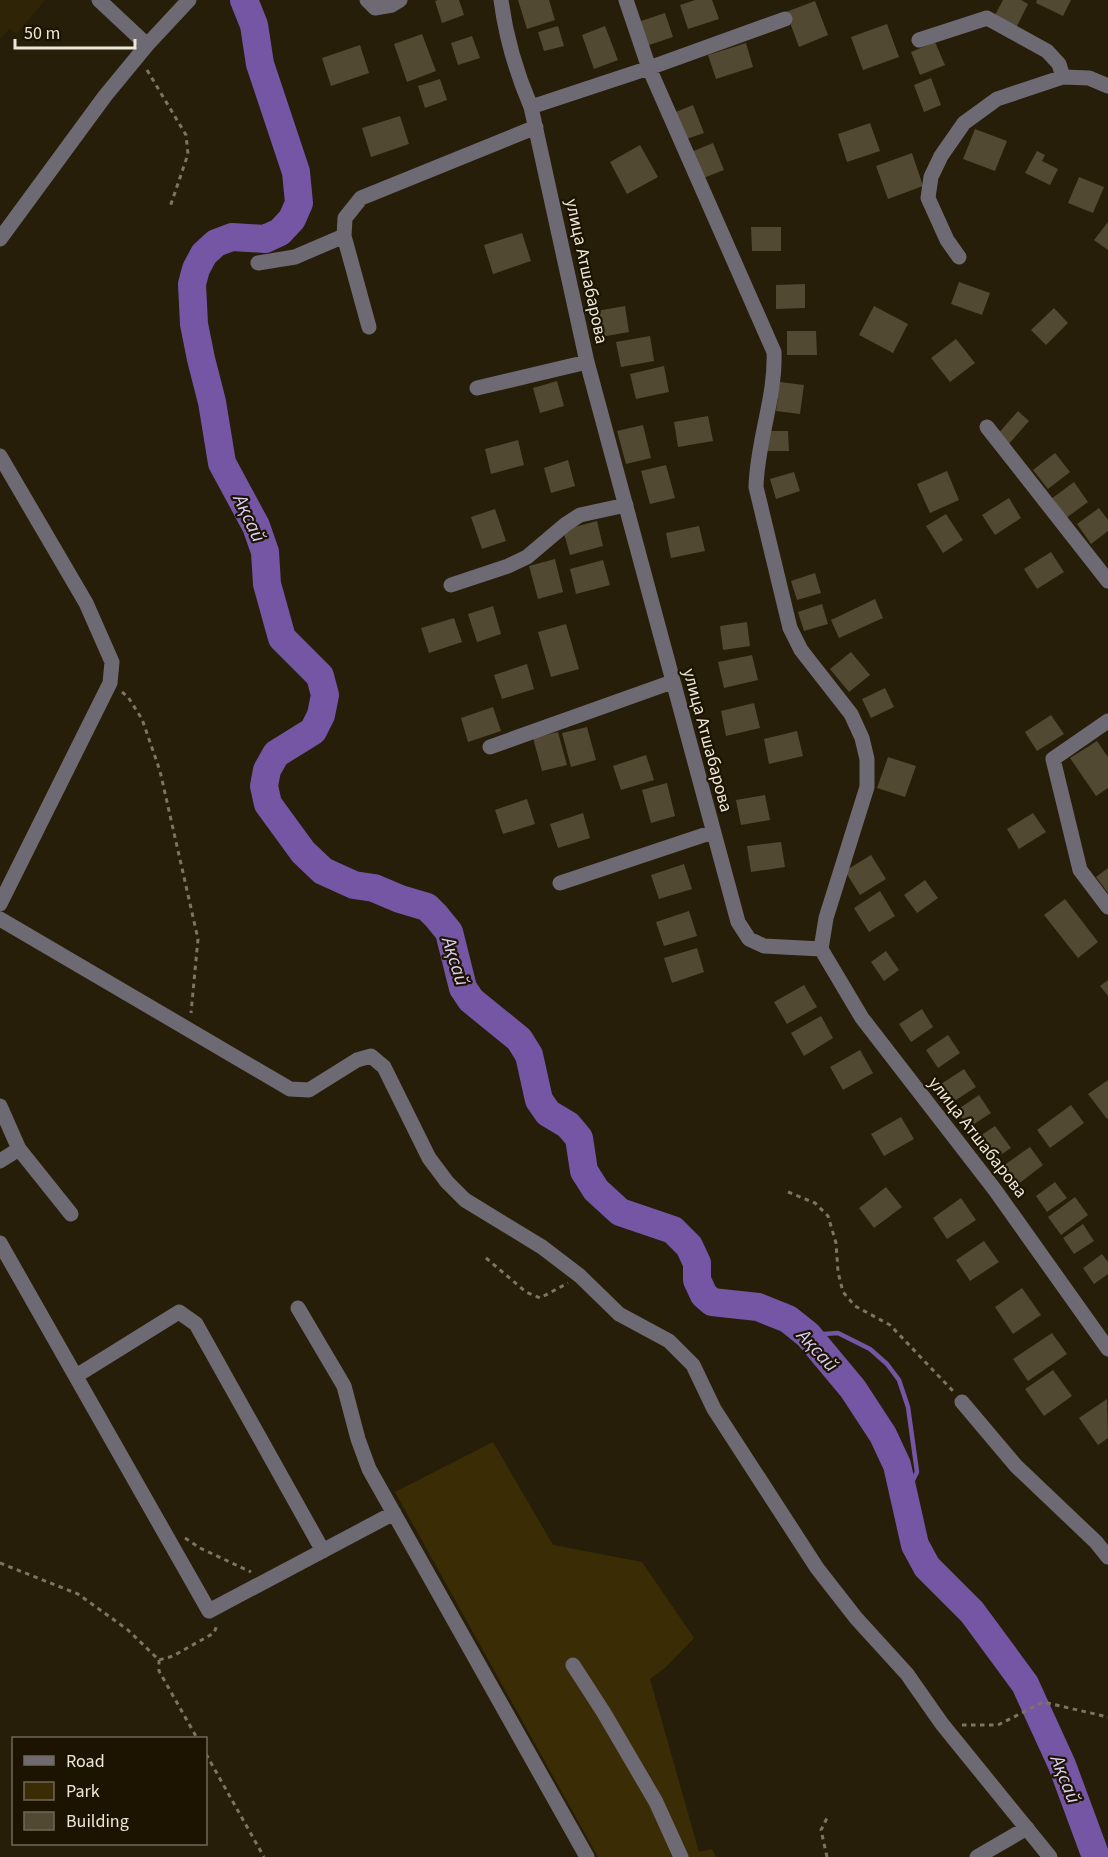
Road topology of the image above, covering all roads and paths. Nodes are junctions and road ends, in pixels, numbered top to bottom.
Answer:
1 (99, 0) edge
2 (189, 0) edge
3 (367, 0) edge
4 (400, 0) edge
5 (501, 0) edge
6 (626, 0) edge
7 (785, 19) dead end
8 (919, 40) dead end
9 (143, 51) junction
10 (649, 68) junction
11 (1063, 77) junction
12 (1108, 86) edge
13 (531, 107) junction
14 (536, 127) junction
15 (170, 207) dead end
16 (344, 237) junction
17 (0, 239) edge
18 (959, 257) dead end
19 (258, 263) dead end
20 (369, 327) dead end
21 (587, 362) junction
22 (477, 388) dead end
23 (987, 427) dead end
24 (0, 456) edge
25 (626, 505) junction
26 (1108, 581) edge
27 (451, 585) dead end
28 (672, 682) junction
29 (110, 683) junction
30 (1108, 721) edge
31 (490, 747) dead end
32 (713, 832) junction
33 (560, 882) dead end
34 (0, 904) edge
35 (1108, 907) edge
36 (0, 919) edge
37 (821, 949) junction
38 (189, 1029) junction
39 (0, 1106) edge
40 (19, 1149) junction
41 (0, 1161) edge
42 (788, 1192) dead end
43 (72, 1214) dead end
44 (0, 1243) edge
45 (486, 1258) dead end
46 (580, 1276) junction
47 (298, 1308) dead end
48 (1108, 1349) edge
49 (76, 1376) junction
50 (962, 1402) joint
51 (394, 1513) junction
52 (182, 1536) dead end
53 (323, 1551) junction
54 (1108, 1557) edge
55 (0, 1563) edge
56 (269, 1579) junction
57 (209, 1611) junction
58 (159, 1660) junction
59 (573, 1665) dead end
60 (1108, 1717) edge
61 (942, 1724) junction
62 (196, 1737) edge
63 (207, 1756) edge
64 (827, 1818) dead end
65 (1027, 1828) junction
66 (264, 1857) edge
67 (587, 1857) edge
68 (681, 1857) edge
69 (827, 1857) edge
70 (977, 1857) edge
71 (1050, 1857) edge

1 - 9 street
2 - 9 street
3 - 4 street
5 - 13 street, улица Атшабарова
6 - 10 street
7 - 10 street
8 - 11 street
9 - 15 path
9 - 17 street
10 - 13 street
10 - 37 street
11 - 12 street
11 - 18 street
13 - 14 street, улица Атшабарова
14 - 16 street
14 - 21 street, улица Атшабарова
16 - 19 street
16 - 20 street
21 - 22 street
21 - 25 street, улица Атшабарова
23 - 26 street
24 - 29 street
25 - 27 street
25 - 28 street, улица Атшабарова
28 - 31 street
28 - 32 street, улица Атшабарова
29 - 34 street
29 - 38 path
30 - 35 street
32 - 33 street
32 - 37 street, улица Атшабарова
36 - 38 street
37 - 48 street, улица Атшабарова
38 - 46 street
39 - 40 street
40 - 41 street
40 - 43 street
42 - 50 path
44 - 49 street
45 - 46 path
46 - 61 street
47 - 51 street
49 - 53 street
49 - 57 street
50 - 54 street
51 - 53 street
51 - 67 street
52 - 56 path
53 - 56 street
55 - 58 path
56 - 57 street
57 - 58 path
58 - 62 path
59 - 68 street
60 - 61 path
61 - 65 street
63 - 66 path
64 - 69 path
65 - 70 street
65 - 71 street

